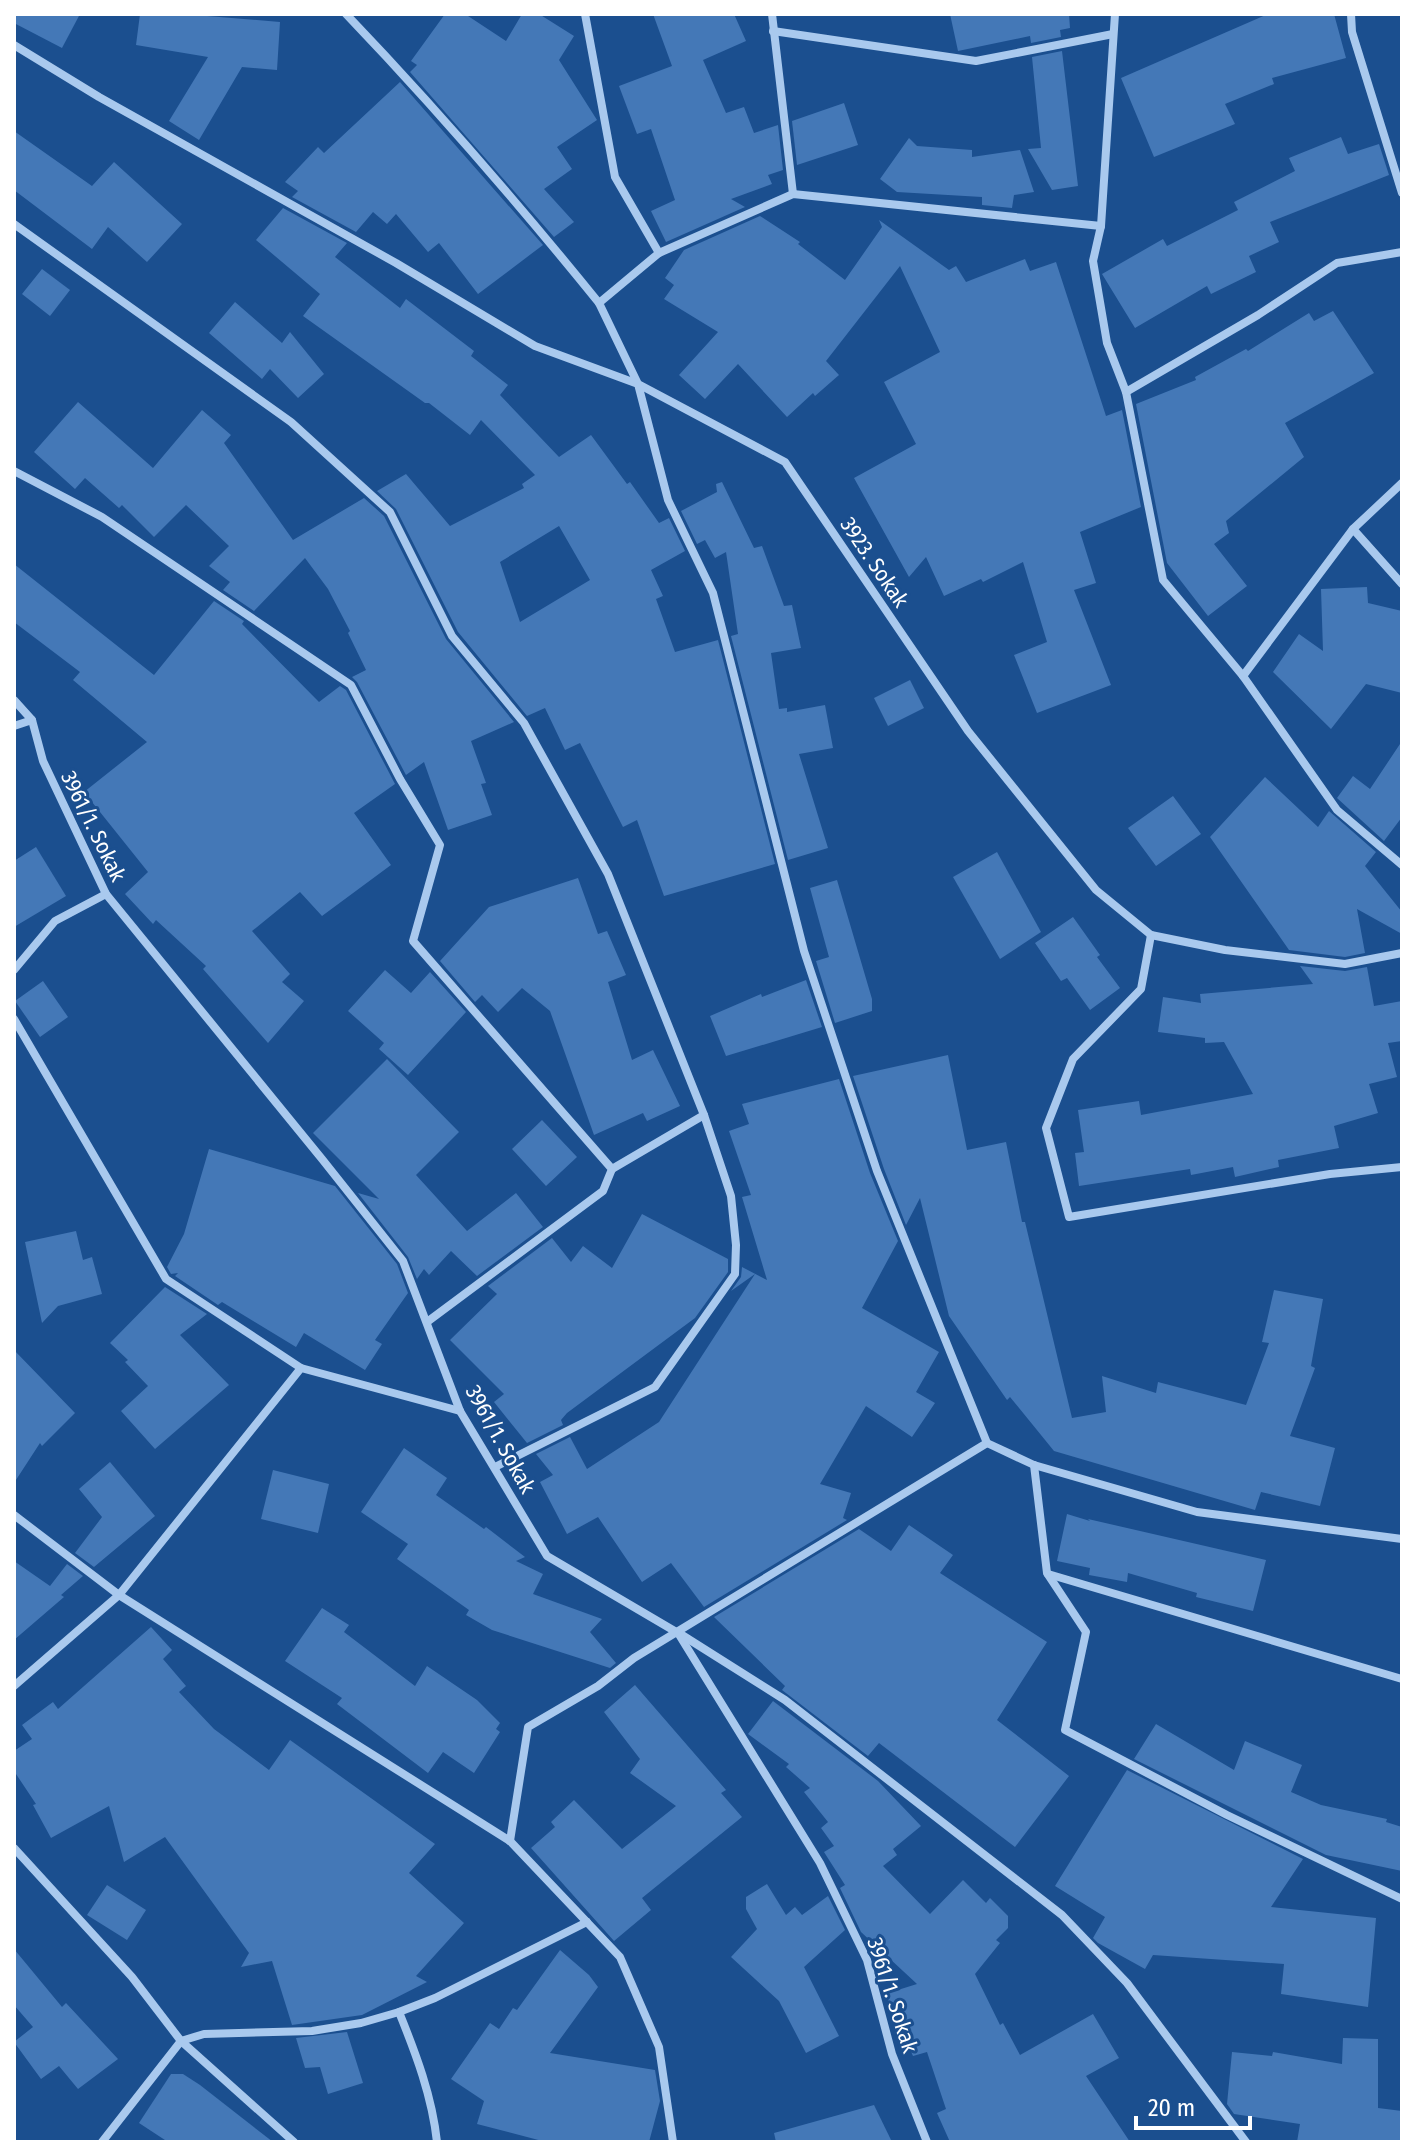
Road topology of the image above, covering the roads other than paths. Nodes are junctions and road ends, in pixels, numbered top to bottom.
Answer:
1 (346, 14) edge
2 (585, 14) edge
3 (772, 14) edge
4 (1115, 14) edge
5 (1351, 14) edge
6 (773, 31) junction
7 (1113, 34) junction
8 (14, 45) edge
9 (1402, 193) edge
10 (793, 194) junction
11 (14, 224) edge
12 (1101, 226) junction
13 (1402, 252) edge
14 (659, 253) junction
15 (599, 303) junction
16 (638, 384) junction
17 (1126, 392) junction
18 (14, 471) edge
19 (1402, 483) edge
20 (1353, 529) junction
21 (1402, 584) edge
22 (1243, 676) junction
23 (14, 700) edge
24 (32, 720) junction
25 (14, 726) edge
26 (1402, 865) edge
27 (106, 894) junction
28 (1151, 935) junction
29 (1402, 953) edge
30 (14, 970) edge
31 (14, 1019) edge
32 (704, 1115) junction
33 (1402, 1167) edge
34 (612, 1169) junction
35 (427, 1322) junction
36 (301, 1368) junction
37 (460, 1411) junction
38 (987, 1443) junction
39 (1034, 1465) junction
40 (495, 1467) junction
41 (14, 1515) edge
42 (1402, 1539) edge
43 (1047, 1573) junction
44 (119, 1595) junction
45 (678, 1633) junction
46 (1402, 1679) edge
47 (14, 1686) edge
48 (510, 1841) junction
49 (14, 1848) edge
50 (1402, 1899) edge
51 (587, 1922) junction
52 (399, 2012) junction
53 (181, 2041) junction
54 (102, 2142) edge
55 (294, 2142) edge
56 (437, 2142) edge
57 (673, 2142) edge
58 (927, 2142) edge
59 (1246, 2142) edge

1 - 15 street
2 - 14 street
3 - 6 street
4 - 7 street
5 - 9 street
6 - 7 street
6 - 10 street
7 - 12 street
8 - 16 street, 3923. Sokak
10 - 12 street
10 - 14 street
11 - 32 street
12 - 17 street
13 - 17 street
14 - 15 street
15 - 16 street
16 - 28 street, 3923. Sokak
16 - 38 street
17 - 22 street
18 - 34 street
19 - 20 street
20 - 21 street
20 - 22 street
22 - 26 street
23 - 24 street, 3961/1. Sokak
24 - 25 street
24 - 27 street, 3961/1. Sokak
27 - 30 street
27 - 35 street, 3961/1. Sokak
28 - 29 street, 3923. Sokak
28 - 33 street
31 - 36 street
32 - 34 street
32 - 40 street
34 - 35 street
35 - 37 street, 3961/1. Sokak
36 - 37 street
36 - 44 street
37 - 40 street, 3961/1. Sokak
38 - 39 street
38 - 45 street
39 - 42 street
39 - 43 street
40 - 45 street, 3961/1. Sokak
41 - 44 street
43 - 46 street
43 - 50 street
44 - 47 street
44 - 48 street
45 - 48 street
45 - 58 street, 3961/1. Sokak
45 - 59 street
48 - 51 street
49 - 53 street
51 - 52 street
51 - 57 street
52 - 53 street
52 - 56 street
53 - 54 street
53 - 55 street

